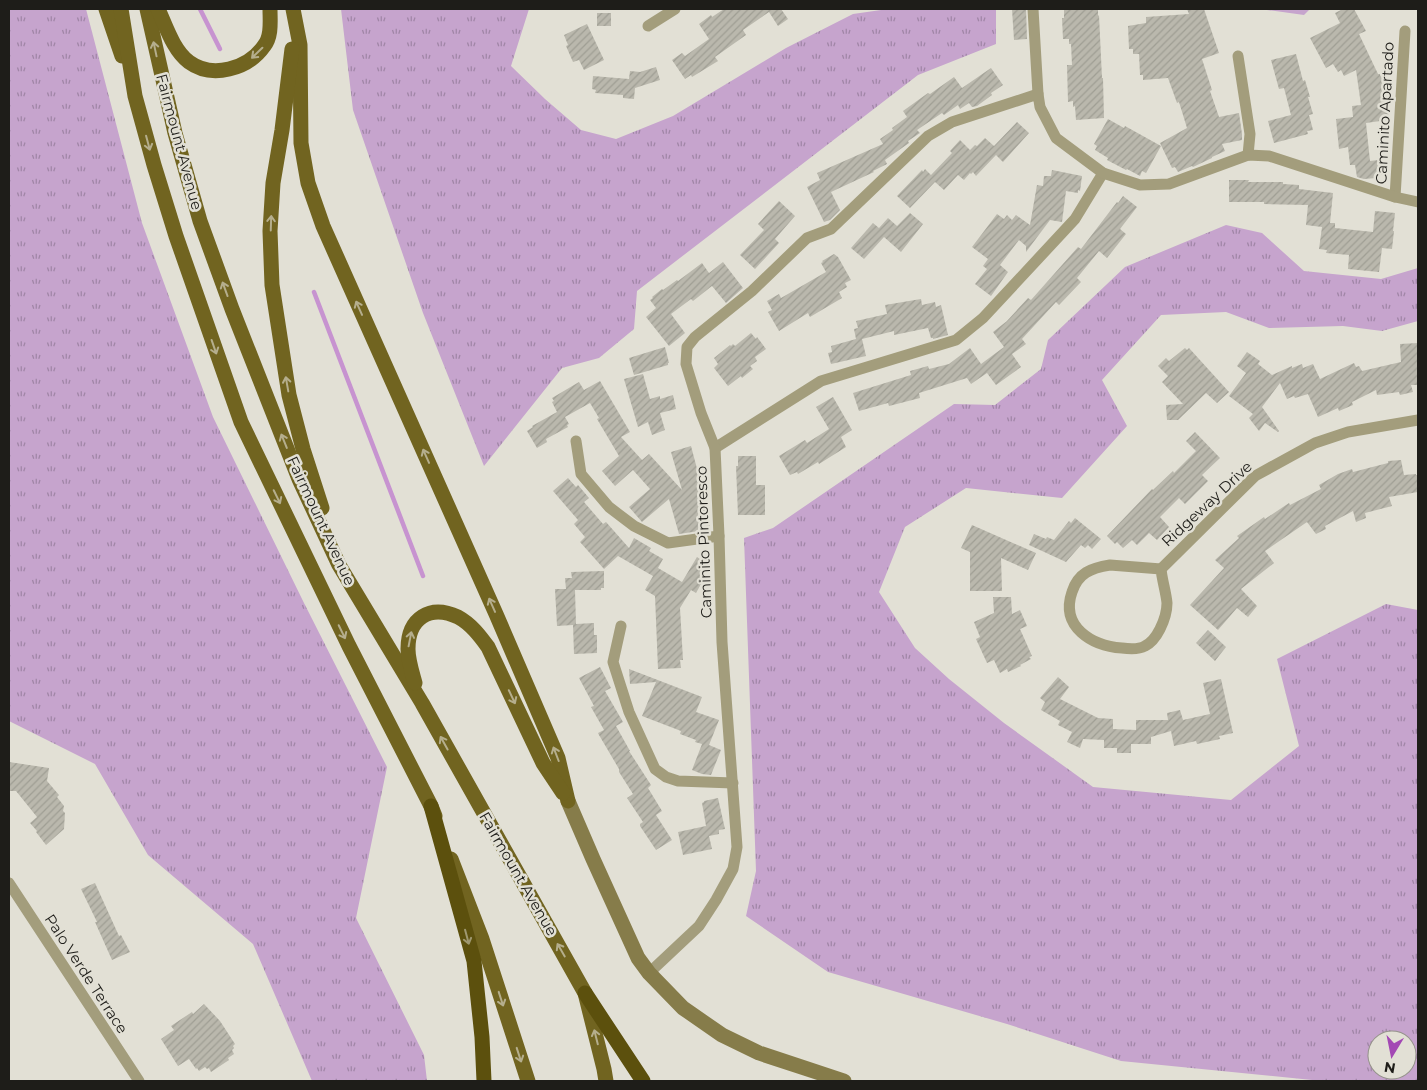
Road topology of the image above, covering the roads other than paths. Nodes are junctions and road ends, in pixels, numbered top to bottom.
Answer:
1 (106, 9) edge
2 (122, 9) edge
3 (147, 9) edge
4 (158, 9) edge
5 (270, 9) edge
6 (675, 9) edge
7 (1034, 9) edge
8 (294, 13) edge
9 (648, 26) dead end
10 (1404, 31) dead end
11 (1238, 56) dead end
12 (1038, 94) junction
13 (135, 96) junction
14 (1248, 155) junction
15 (1103, 173) junction
16 (1396, 197) junction
17 (1418, 202) edge
18 (1418, 420) edge
19 (576, 441) dead end
20 (715, 448) junction
21 (719, 536) junction
22 (339, 565) junction
23 (1160, 569) junction
24 (622, 626) dead end
25 (422, 703) junction
26 (733, 783) junction
27 (568, 801) junction
28 (431, 806) junction
29 (9, 882) edge
30 (649, 973) junction
31 (586, 993) junction
32 (138, 1081) edge
33 (484, 1081) edge
34 (528, 1081) edge
35 (606, 1081) edge
36 (643, 1081) edge
37 (844, 1081) edge

1 - 13 main road
2 - 13 main road, Fairmount Avenue
22 -> 3 main road, Fairmount Avenue
5 -> 4 main road
6 - 9 street
7 - 12 street
22 -> 8 main road
27 -> 8 main road
10 - 16 street, Caminito Apartado
11 - 14 street
12 - 15 street
12 - 20 street
13 -> 28 main road, Fairmount Avenue
14 - 15 street
14 - 16 street
15 - 20 street, Caminito Pintoresco
16 - 17 street
18 - 23 street, Ridgeway Drive
19 - 21 street
20 - 21 street, Caminito Pintoresco
21 - 26 street, Caminito Pintoresco
22 - 25 main road, Fairmount Avenue
23 - 23 street, Ridgeway Drive
24 - 26 street
25 -> 27 main road
31 -> 25 main road, Fairmount Avenue
26 - 30 street, Caminito Pintoresco
27 - 30 street
28 -> 33 highway
28 -> 34 main road, Fairmount Avenue
29 - 32 street, Palo Verde Terrace
30 - 37 street
35 -> 31 main road, Fairmount Avenue
31 - 36 highway

